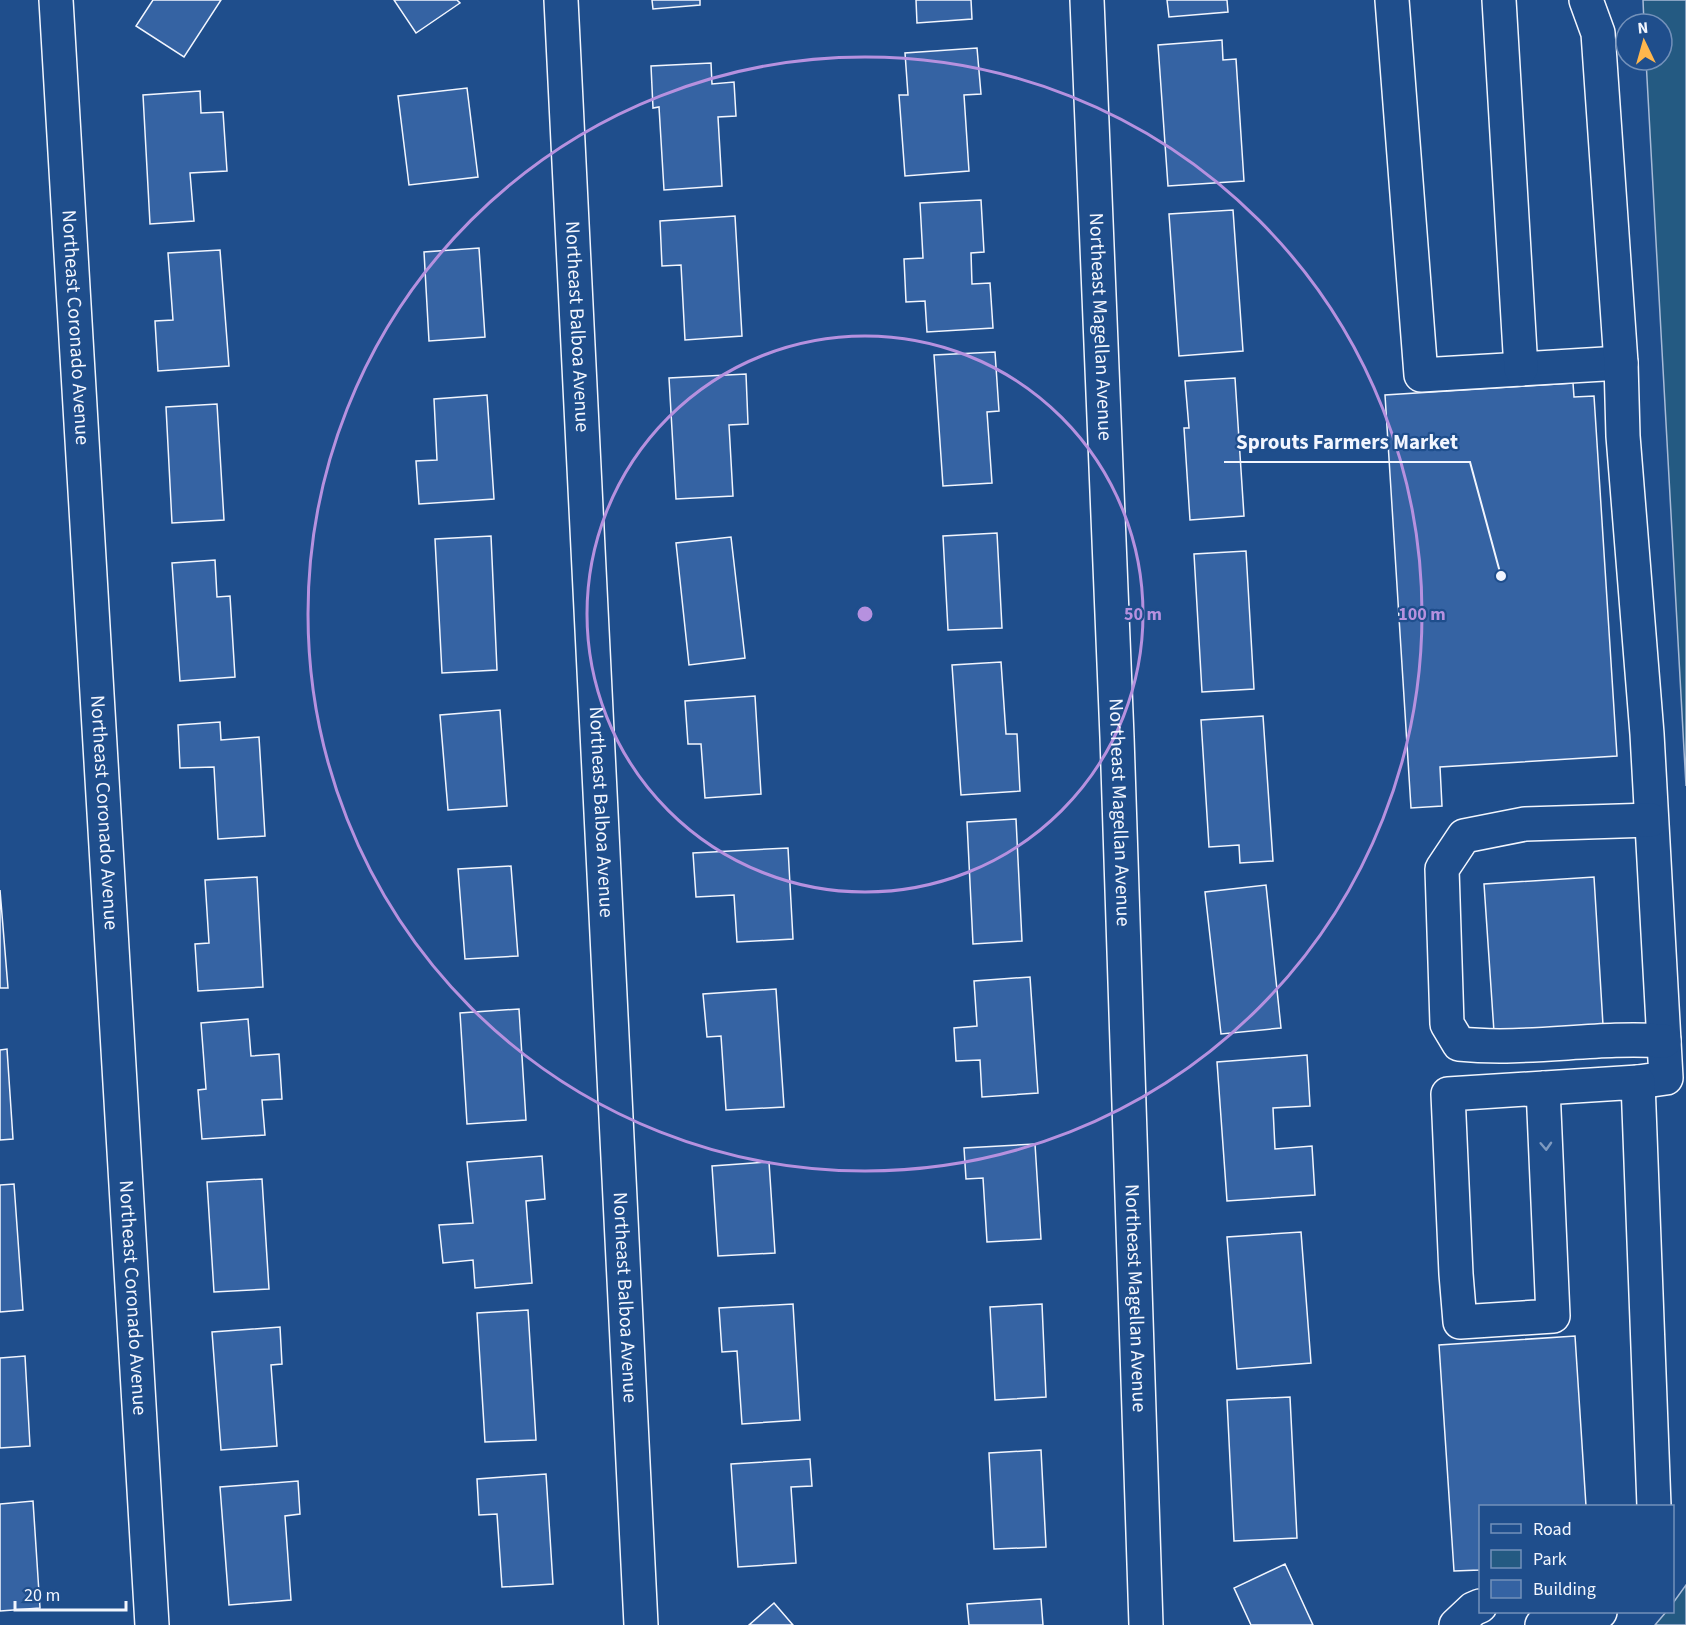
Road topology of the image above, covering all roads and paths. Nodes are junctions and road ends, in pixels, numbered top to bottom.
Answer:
1 (56, 0) edge
2 (561, 0) edge
3 (1088, 0) edge
4 (1392, 0) edge
5 (1499, 0) edge
6 (1586, 0) edge
7 (1621, 363) junction
8 (1521, 369) junction
9 (1652, 820) junction
10 (1664, 1041) junction
11 (1638, 1082) junction
12 (1543, 1088) junction
13 (1654, 1505) edge
14 (1479, 1606) edge
15 (1597, 1613) edge
16 (152, 1625) edge
17 (641, 1625) edge
18 (1146, 1625) edge
19 (1456, 1625) edge
20 (1542, 1625) edge

1 - 16 street, Northeast Coronado Avenue
2 - 17 street, Northeast Balboa Avenue
3 - 18 street, Northeast Magellan Avenue
4 - 8 street
5 - 8 street
6 - 7 street
7 - 8 street
7 - 9 street
9 - 10 street
9 - 10 street
10 - 11 street
11 - 12 street
11 - 13 street
12 -> 12 street
14 - 19 street
15 - 20 street

